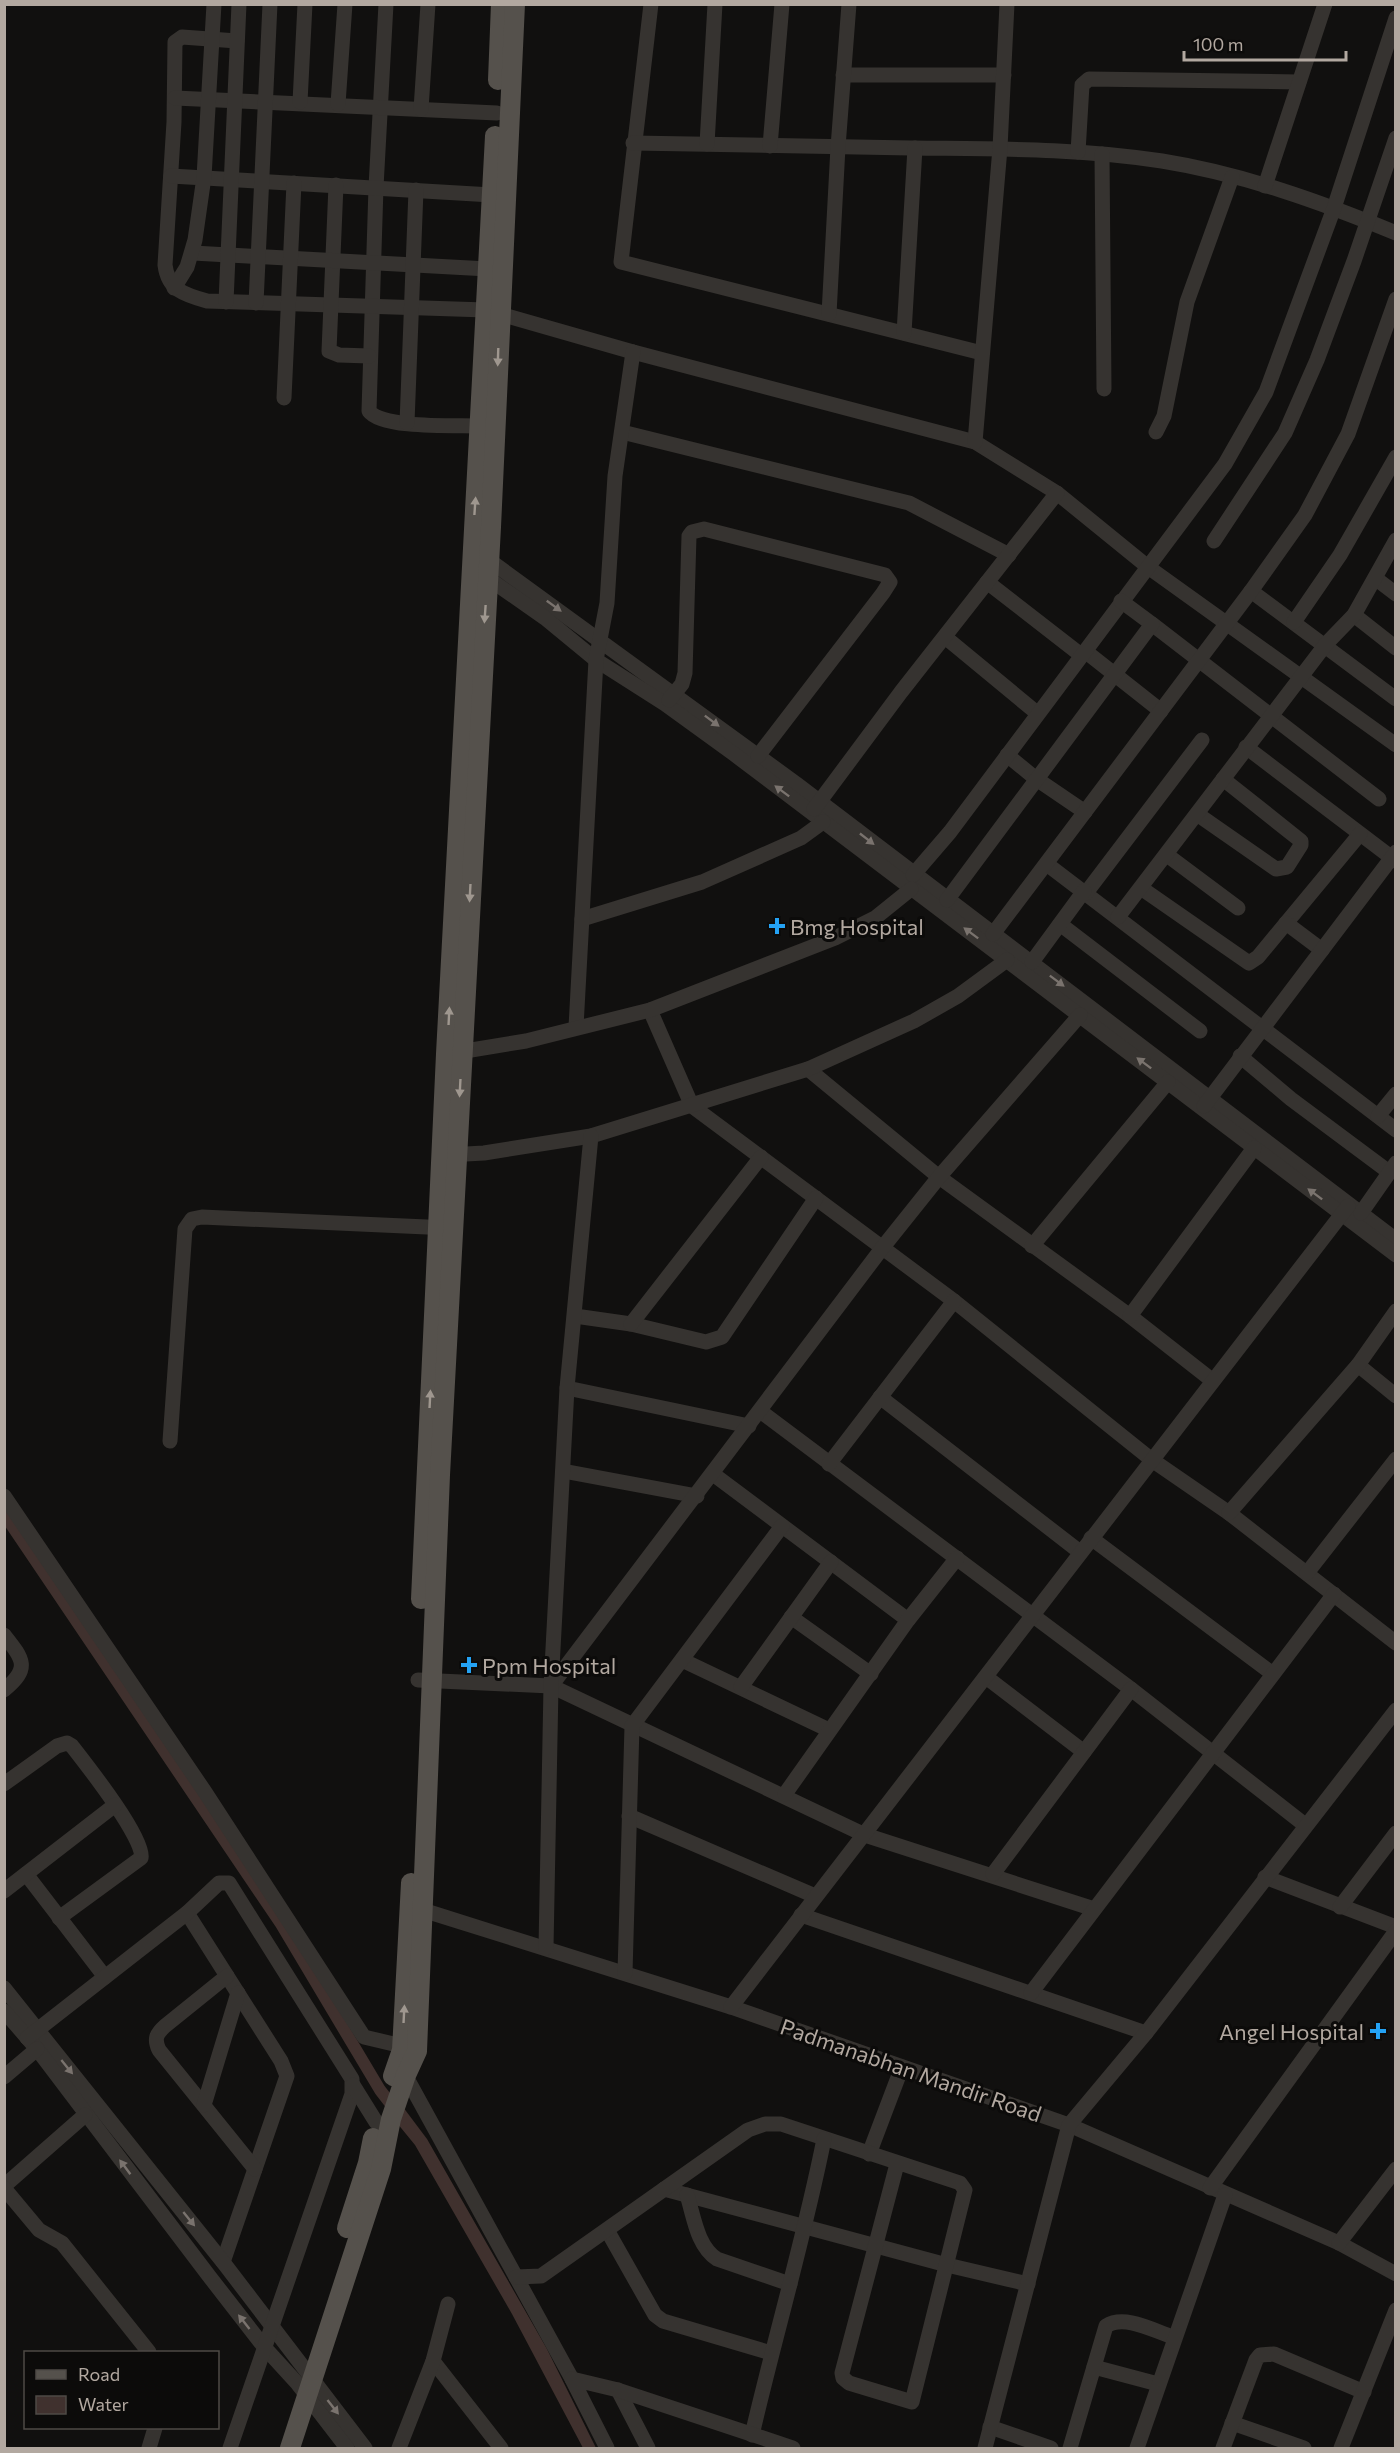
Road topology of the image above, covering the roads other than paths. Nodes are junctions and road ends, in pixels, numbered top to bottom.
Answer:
1 (214, 4) edge
2 (239, 4) edge
3 (270, 4) edge
4 (305, 4) edge
5 (345, 4) edge
6 (386, 4) edge
7 (428, 4) edge
8 (501, 4) edge
9 (515, 4) edge
10 (651, 4) edge
11 (715, 4) edge
12 (782, 4) edge
13 (849, 4) edge
14 (1007, 4) edge
15 (1325, 4) edge
16 (1395, 18) edge
17 (212, 39) junction
18 (237, 41) junction
19 (843, 75) junction
20 (1004, 75) junction
21 (1299, 82) junction
22 (175, 98) junction
23 (207, 99) junction
24 (235, 100) junction
25 (266, 101) junction
26 (300, 102) junction
27 (338, 104) junction
28 (380, 106) junction
29 (421, 109) junction
30 (497, 113) junction
31 (1395, 138) edge
32 (633, 143) junction
33 (707, 144) junction
34 (770, 146) junction
35 (838, 147) junction
36 (915, 148) junction
37 (1000, 148) junction
38 (1078, 152) junction
39 (1102, 154) junction
40 (171, 176) junction
41 (204, 177) junction
42 (1232, 177) junction
43 (232, 179) junction
44 (262, 181) junction
45 (294, 183) junction
46 (336, 185) junction
47 (1265, 186) junction
48 (376, 187) junction
49 (416, 190) junction
50 (492, 195) junction
51 (1334, 208) junction
52 (1368, 222) junction
53 (1395, 234) edge
54 (193, 253) junction
55 (228, 254) junction
56 (258, 255) junction
57 (291, 257) junction
58 (332, 260) junction
59 (373, 261) junction
60 (413, 264) junction
61 (488, 269) junction
62 (174, 288) junction
63 (1395, 300) edge
64 (226, 302) junction
65 (256, 303) junction
66 (289, 303) junction
67 (331, 305) junction
68 (371, 306) junction
69 (411, 307) junction
70 (493, 312) junction
71 (829, 314) junction
72 (904, 333) junction
73 (633, 352) junction
74 (982, 353) junction
75 (369, 356) junction
76 (1104, 389) dead end
77 (284, 398) dead end
78 (407, 423) junction
79 (480, 426) junction
80 (622, 432) junction
81 (1156, 432) dead end
82 (975, 442) junction
83 (1395, 458) edge
84 (1057, 493) junction
85 (1214, 541) dead end
86 (1394, 546) edge
87 (1009, 555) junction
88 (1148, 567) junction
89 (483, 568) junction
90 (1375, 578) junction
91 (987, 582) junction
92 (1251, 591) junction
93 (1395, 594) edge
94 (1122, 601) junction
95 (1354, 615) junction
96 (1294, 622) junction
97 (1152, 624) junction
98 (1226, 624) junction
99 (945, 637) junction
100 (600, 639) junction
101 (1326, 644) junction
102 (1395, 648) edge
103 (1083, 653) junction
104 (1200, 659) junction
105 (596, 660) junction
106 (1114, 674) junction
107 (1302, 677) junction
108 (670, 699) junction
109 (1395, 699) edge
110 (1161, 711) junction
111 (1037, 713) junction
112 (1273, 716) junction
113 (1202, 740) dead end
114 (1395, 745) edge
115 (1246, 747) junction
116 (1007, 754) junction
117 (758, 756) junction
118 (1035, 778) junction
119 (1222, 779) junction
120 (1379, 799) dead end
121 (818, 812) junction
122 (1085, 812) junction
123 (1197, 814) junction
124 (1359, 834) junction
125 (1167, 855) junction
126 (1394, 857) edge
127 (1048, 865) junction
128 (912, 882) junction
129 (1141, 888) junction
130 (1085, 892) junction
131 (947, 900) junction
132 (1238, 908) dead end
133 (1118, 917) junction
134 (582, 919) junction
135 (1286, 923) junction
136 (1060, 924) junction
137 (999, 946) junction
138 (1322, 950) junction
139 (1032, 962) junction
140 (650, 1010) junction
141 (1080, 1015) junction
142 (576, 1027) junction
143 (1262, 1027) junction
144 (1200, 1031) dead end
145 (454, 1053) junction
146 (1240, 1056) junction
147 (808, 1069) junction
148 (1168, 1082) junction
149 (1395, 1094) edge
150 (1206, 1103) junction
151 (693, 1106) junction
152 (1378, 1116) junction
153 (1395, 1130) edge
154 (591, 1136) junction
155 (1254, 1148) junction
156 (449, 1154) junction
157 (761, 1156) junction
158 (1392, 1168) edge
159 (939, 1177) junction
160 (816, 1198) junction
161 (1351, 1211) junction
162 (445, 1228) junction
163 (1393, 1234) edge
164 (1032, 1246) junction
165 (883, 1247) junction
166 (1395, 1255) edge
167 (954, 1301) junction
168 (1395, 1311) edge
169 (575, 1316) junction
170 (1130, 1316) junction
171 (631, 1324) junction
172 (1358, 1365) junction
173 (1213, 1381) junction
174 (567, 1388) junction
175 (1395, 1396) edge
176 (880, 1398) junction
177 (760, 1411) junction
178 (749, 1426) junction
179 (170, 1441) dead end
180 (1395, 1459) edge
181 (1152, 1460) junction
182 (829, 1464) junction
183 (563, 1472) junction
184 (713, 1474) junction
185 (4, 1496) edge
186 (697, 1496) junction
187 (1229, 1513) junction
188 (783, 1526) junction
189 (1091, 1538) junction
190 (1080, 1552) junction
191 (957, 1558) junction
192 (831, 1562) junction
193 (1307, 1573) junction
194 (1334, 1594) junction
195 (1031, 1615) junction
196 (791, 1617) junction
197 (908, 1620) junction
198 (4, 1635) edge
199 (1395, 1643) edge
200 (682, 1660) junction
201 (870, 1674) junction
202 (1273, 1674) junction
203 (986, 1677) junction
204 (425, 1681) junction
205 (551, 1686) junction
206 (741, 1688) junction
207 (1131, 1689) junction
208 (4, 1690) edge
209 (1395, 1710) edge
210 (632, 1726) junction
211 (829, 1730) junction
212 (1084, 1752) junction
213 (1213, 1752) junction
214 (4, 1784) edge
215 (785, 1794) junction
216 (116, 1805) junction
217 (629, 1816) junction
218 (1305, 1825) junction
219 (1395, 1833) edge
220 (865, 1834) junction
221 (26, 1874) junction
222 (993, 1874) junction
223 (1265, 1876) junction
224 (4, 1891) edge
225 (815, 1896) junction
226 (1340, 1907) junction
227 (417, 1908) junction
228 (1094, 1910) junction
229 (187, 1913) junction
230 (801, 1916) junction
231 (59, 1918) junction
232 (1395, 1929) edge
233 (546, 1948) junction
234 (625, 1973) junction
235 (227, 1976) junction
236 (105, 1977) junction
237 (4, 1988) edge
238 (238, 1993) junction
239 (1031, 1993) junction
240 (731, 2007) junction
241 (4, 2011) edge
242 (1146, 2033) junction
243 (34, 2039) junction
244 (402, 2046) junction
245 (902, 2067) junction
246 (4, 2077) edge
247 (398, 2079) junction
248 (353, 2085) junction
249 (204, 2105) junction
250 (85, 2115) junction
251 (383, 2121) junction
252 (1069, 2125) junction
253 (824, 2139) junction
254 (869, 2154) junction
255 (897, 2164) junction
256 (255, 2169) junction
257 (1395, 2169) edge
258 (4, 2187) edge
259 (1210, 2188) junction
260 (664, 2189) junction
261 (687, 2195) junction
262 (1225, 2195) junction
263 (806, 2227) junction
264 (607, 2229) junction
265 (1339, 2243) junction
266 (877, 2245) junction
267 (223, 2262) junction
268 (947, 2265) junction
269 (1395, 2274) edge
270 (516, 2277) junction
271 (790, 2284) junction
272 (1028, 2284) junction
273 (448, 2304) dead end
274 (1395, 2310) edge
275 (273, 2328) junction
276 (1173, 2337) junction
277 (265, 2348) junction
278 (148, 2351) edge
279 (771, 2353) junction
280 (433, 2361) junction
281 (1094, 2367) junction
282 (572, 2379) junction
283 (305, 2382) junction
284 (1158, 2384) junction
285 (618, 2390) junction
286 (1364, 2392) junction
287 (1232, 2423) junction
288 (990, 2427) junction
289 (154, 2429) edge
290 (753, 2435) junction
291 (148, 2448) edge
292 (230, 2448) edge
293 (276, 2448) edge
294 (290, 2448) edge
295 (347, 2448) edge
296 (365, 2448) edge
297 (399, 2448) edge
298 (501, 2448) edge
299 (607, 2448) edge
300 (648, 2448) edge
301 (793, 2448) edge
302 (985, 2448) edge
303 (1051, 2448) edge
304 (1070, 2448) edge
305 (1137, 2448) edge
306 (1223, 2448) edge
307 (1304, 2448) edge
308 (1341, 2448) edge

1 - 17 street
2 - 18 street
3 - 25 street
4 - 26 street
5 - 27 street
6 - 28 street
7 - 29 street
8 - 30 main road
9 - 70 main road
10 - 32 street
11 - 33 street
12 - 34 street
13 - 19 street
14 - 20 street
15 - 21 street
16 - 51 street
17 - 18 street
17 - 22 street
17 - 23 street
18 - 24 street
19 - 20 street
19 - 35 street
20 - 37 street
21 - 38 street
21 - 47 street
22 - 23 street
22 - 40 street
23 - 24 street
23 - 41 street
24 - 25 street
24 - 43 street
25 - 26 street
25 - 44 street
26 - 27 street
27 - 28 street
28 - 29 street
28 - 48 street
29 - 30 street
30 - 50 main road
31 - 52 street
32 - 33 street
32 - 71 street
33 - 34 street
34 - 35 street
35 - 36 street
35 - 71 street
36 - 37 street
36 - 72 street
37 - 38 street
37 - 74 street
38 - 39 street
39 - 42 street
39 - 76 street
40 - 41 street
40 - 62 street
41 - 43 street
41 - 54 street
42 - 47 street
42 - 81 street
43 - 44 street
43 - 55 street
44 - 45 street
44 - 56 street
45 - 46 street
45 - 57 street
46 - 48 street
46 - 58 street
47 - 51 street
48 - 49 street
48 - 59 street
49 - 50 street
49 - 60 street
50 - 61 main road
51 - 52 street
51 - 88 street
52 - 53 street
52 - 85 street
54 - 55 street
54 - 62 street
55 - 56 street
55 - 64 street
56 - 57 street
56 - 65 street
57 - 58 street
57 - 66 street
58 - 59 street
58 - 67 street
59 - 60 street
59 - 68 street
60 - 61 street
60 - 69 street
61 - 70 main road
62 - 64 street
63 - 92 street
64 - 65 street
65 - 66 street
66 - 67 street
66 - 77 street
67 - 68 street
67 - 75 street
68 - 69 street
68 - 75 street
69 - 70 street
69 - 78 street
70 - 73 street
70 - 79 main road
70 -> 89 main road
71 - 72 street
72 - 74 street
73 - 80 street
73 - 82 street
74 - 82 street
75 - 78 street
78 - 79 street
89 -> 79 main road
80 - 87 street
80 - 100 street
82 - 84 street
83 - 96 street
84 - 87 street
84 - 88 street
86 - 90 street
87 - 91 street
88 - 94 street
88 - 98 street
89 -> 100 street
89 - 105 street
89 - 145 main road
90 - 93 street
90 - 95 street
91 - 99 street
91 - 103 street
92 - 96 street
92 - 98 street
94 - 97 street
94 - 103 street
95 - 101 street
95 - 102 street
96 - 101 street
97 - 104 street
97 - 106 street
98 - 104 street
98 - 107 street
99 - 111 street
99 - 121 street
100 - 105 street
100 - 108 street
101 - 107 street
101 - 109 street
103 - 106 street
103 - 111 street
104 - 110 street
104 - 112 street
105 - 108 street
105 - 134 street
106 - 110 street
106 - 118 street
107 - 112 street
107 - 114 street
108 -> 117 street
108 - 117 street
121 -> 108 street
110 - 122 street
111 - 116 street
112 - 115 street
112 - 120 street
113 - 130 street
115 - 119 street
115 - 124 street
116 - 118 street
116 - 128 street
117 - 121 street
118 - 122 street
118 - 131 street
119 - 123 street
119 - 123 street
121 - 128 street
121 - 134 street
122 - 127 street
123 - 125 street
124 - 126 street
124 - 135 street
125 - 129 street
125 - 132 street
126 - 138 street
127 - 130 street
127 - 137 street
128 - 131 street
137 -> 128 street
128 - 140 street
129 - 133 street
129 - 135 street
130 - 133 street
130 - 136 street
131 - 137 street
133 - 143 street
134 - 142 street
135 - 138 street
136 - 139 street
136 - 144 street
137 - 139 street
137 - 141 street
137 - 147 street
138 - 143 street
139 -> 150 street
140 - 142 street
140 - 151 street
148 -> 141 street
141 - 159 street
142 - 145 street
143 - 146 street
143 - 152 street
145 - 156 main road
146 - 150 street
146 - 158 street
147 - 151 street
147 - 159 street
148 - 150 street
148 - 164 street
149 - 152 street
150 - 155 street
150 - 161 street
151 - 154 street
151 - 157 street
152 - 153 street
154 - 156 street
154 - 169 street
161 -> 155 street
155 - 170 street
156 - 162 main road
157 - 160 street
157 - 171 street
158 - 161 street
159 - 164 street
159 - 165 street
160 - 165 street
160 - 171 street
161 - 163 street
161 - 166 street
161 - 173 street
162 - 179 street
162 - 204 main road
164 - 170 street
165 - 167 street
165 - 177 street
167 - 176 street
167 - 181 street
168 - 172 street
169 - 171 street
169 - 174 street
170 - 173 street
172 - 175 street
172 - 187 street
173 - 181 street
174 - 178 street
174 - 183 street
176 - 182 street
176 - 190 street
177 - 178 street
177 - 182 street
178 - 184 street
180 - 193 street
181 - 187 street
181 - 189 street
182 - 191 street
183 - 186 street
183 - 205 street
184 - 186 street
184 - 188 street
185 - 244 street
186 - 205 street
187 - 193 street
188 - 192 street
188 - 200 street
189 - 190 street
189 - 202 street
190 - 195 street
191 - 195 street
191 - 197 street
192 - 196 street
192 - 197 street
193 - 194 street
194 - 199 street
194 - 202 street
195 - 203 street
195 - 207 street
196 - 201 street
196 - 206 street
197 - 201 street
198 - 208 street
200 - 206 street
200 - 210 street
201 - 211 street
202 - 213 street
203 - 212 street
203 - 220 street
204 - 205 street
204 - 227 main road
205 - 210 street
205 - 233 street
206 - 211 street
207 - 212 street
207 - 213 street
209 - 218 street
210 - 215 street
210 - 217 street
211 - 215 street
212 - 222 street
213 - 218 street
213 - 228 street
214 - 216 street
215 - 220 street
216 - 221 street
216 - 231 street
217 - 225 street
217 - 234 street
218 - 223 street
219 - 226 street
220 - 222 street
220 - 225 street
221 - 224 street
221 - 231 street
222 - 228 street
223 - 226 street
223 - 242 street
225 - 230 street
226 - 232 street
227 - 233 street, Padmanabhan Mandir Road
244 -> 227 main road
227 - 247 main road
228 - 239 street
229 - 235 street
229 - 236 street
229 - 248 street
230 - 239 street
230 - 240 street
231 - 236 street
232 - 259 street
233 - 234 street, Padmanabhan Mandir Road
234 - 240 street, Padmanabhan Mandir Road
235 - 238 street
235 - 249 street
236 - 243 street
237 - 243 street
238 - 249 street
238 - 256 street
239 - 242 street
240 - 245 street, Padmanabhan Mandir Road
241 - 243 street
242 - 252 street
243 - 246 street
243 - 250 street
243 -> 267 street
244 - 247 main road
245 - 252 street, Padmanabhan Mandir Road
245 - 254 street
247 - 251 main road
247 - 270 street
248 - 251 street
248 - 275 street
249 - 256 street
250 - 258 street
277 -> 250 street
251 - 283 main road
252 - 259 street, Padmanabhan Mandir Road
252 - 272 street
253 - 254 street
253 - 260 street
253 - 263 street
254 - 255 street
255 - 266 street
255 - 268 street
256 - 267 street
257 - 265 street
258 - 278 street
259 - 262 street, Padmanabhan Mandir Road
260 - 261 street
260 - 264 street
261 - 263 street
261 - 271 street
262 - 265 street, Padmanabhan Mandir Road
262 - 276 street
263 - 266 street
263 - 271 street
264 - 270 street
264 - 279 street
265 - 269 street, Padmanabhan Mandir Road
266 - 268 street
266 - 268 street
267 - 275 street
268 - 272 street
270 - 282 street
271 - 279 street
272 - 288 street
273 - 280 street
274 - 286 street
275 - 277 street
275 - 283 street
276 - 281 street
276 - 284 street
277 - 283 street
277 - 292 street
279 - 290 street
280 - 297 street
280 - 298 street
281 - 284 street
281 - 304 street
282 - 285 street
282 - 299 street
283 - 293 main road
283 - 294 main road
283 - 295 street
283 -> 296 street
284 - 305 street
285 - 290 street
285 - 300 street
286 - 287 street
286 - 308 street
287 - 306 street
287 - 307 street
288 - 302 street
288 - 303 street
289 - 291 street
290 - 301 street

